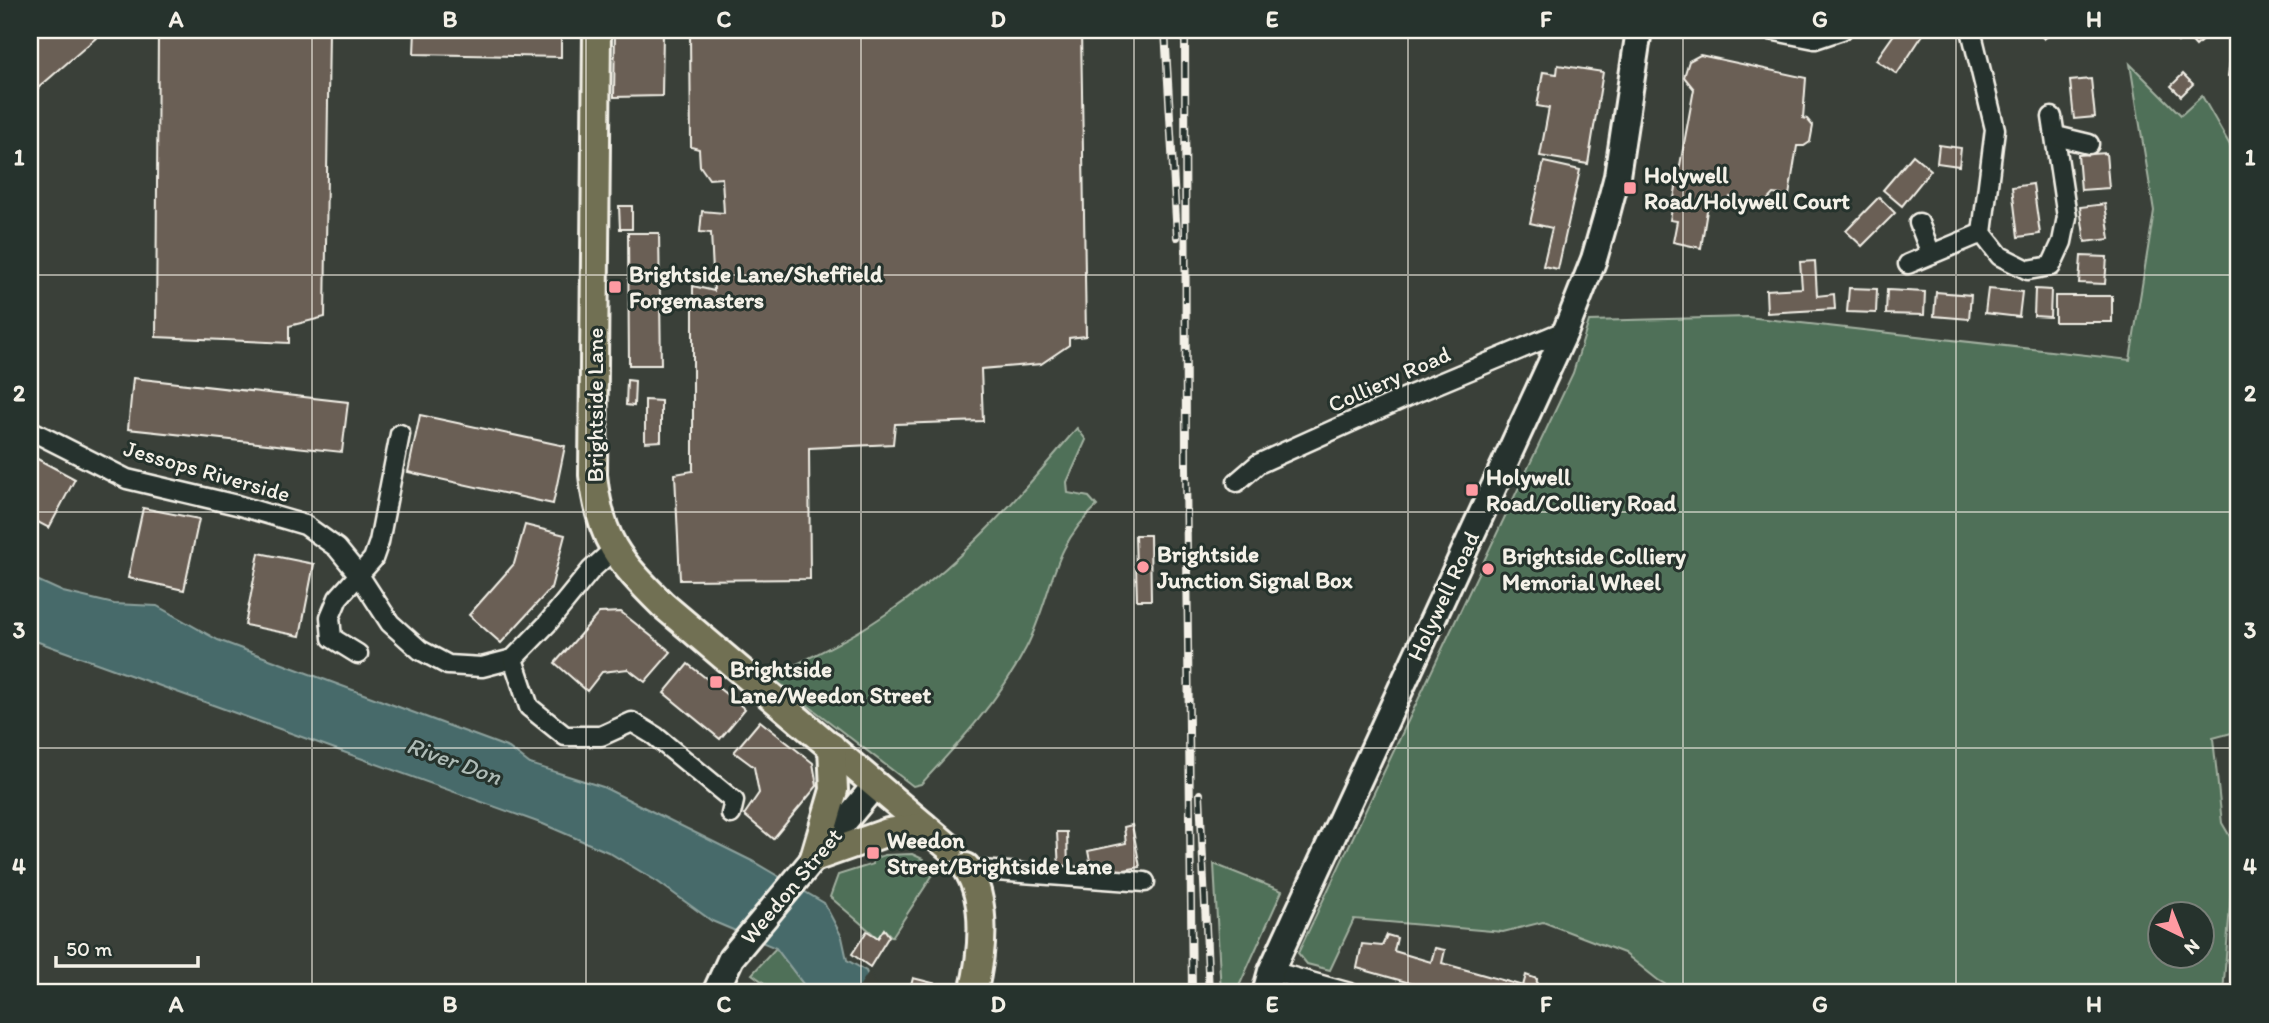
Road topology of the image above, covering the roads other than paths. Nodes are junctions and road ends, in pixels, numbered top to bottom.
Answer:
1 (597, 30) edge
2 (1639, 30) edge
3 (1770, 30) edge
4 (1842, 30) edge
5 (1971, 30) edge
6 (2052, 117) dead end
7 (2056, 136) junction
8 (2089, 144) dead end
9 (1919, 223) dead end
10 (1982, 233) junction
11 (1931, 254) junction
12 (1908, 264) dead end
13 (1566, 330) junction
14 (30, 430) edge
15 (400, 434) dead end
16 (1237, 482) dead end
17 (613, 550) junction
18 (359, 575) junction
19 (358, 654) dead end
20 (513, 659) junction
21 (832, 747) junction
22 (876, 785) junction
23 (731, 814) dead end
24 (924, 827) junction
25 (961, 861) junction
26 (808, 866) junction
27 (1145, 882) dead end
28 (1268, 982) edge
29 (715, 993) edge
30 (973, 993) edge
31 (1350, 993) edge

1 - 17 main road, Brightside Lane
2 - 13 main road, Holywell Road
3 - 4 street
5 - 10 street
6 - 7 street
7 - 8 street
7 - 10 street
9 - 11 street
10 - 11 street
11 - 12 street
13 - 16 street, Colliery Road
13 - 28 main road, Holywell Road
14 - 18 street, Jessops Riverside
15 - 18 street
17 - 20 street
17 - 21 main road, Brightside Lane
18 - 19 street
18 - 20 street, Jessops Riverside
20 - 23 street
21 - 22 main road, Brightside Lane
21 - 26 main road
22 - 24 main road, Brightside Lane
22 - 26 main road, Weedon Street
24 - 25 main road, Brightside Lane
24 - 26 main road
25 - 27 street
25 - 30 main road
26 - 29 main road, Weedon Street
28 - 31 street

